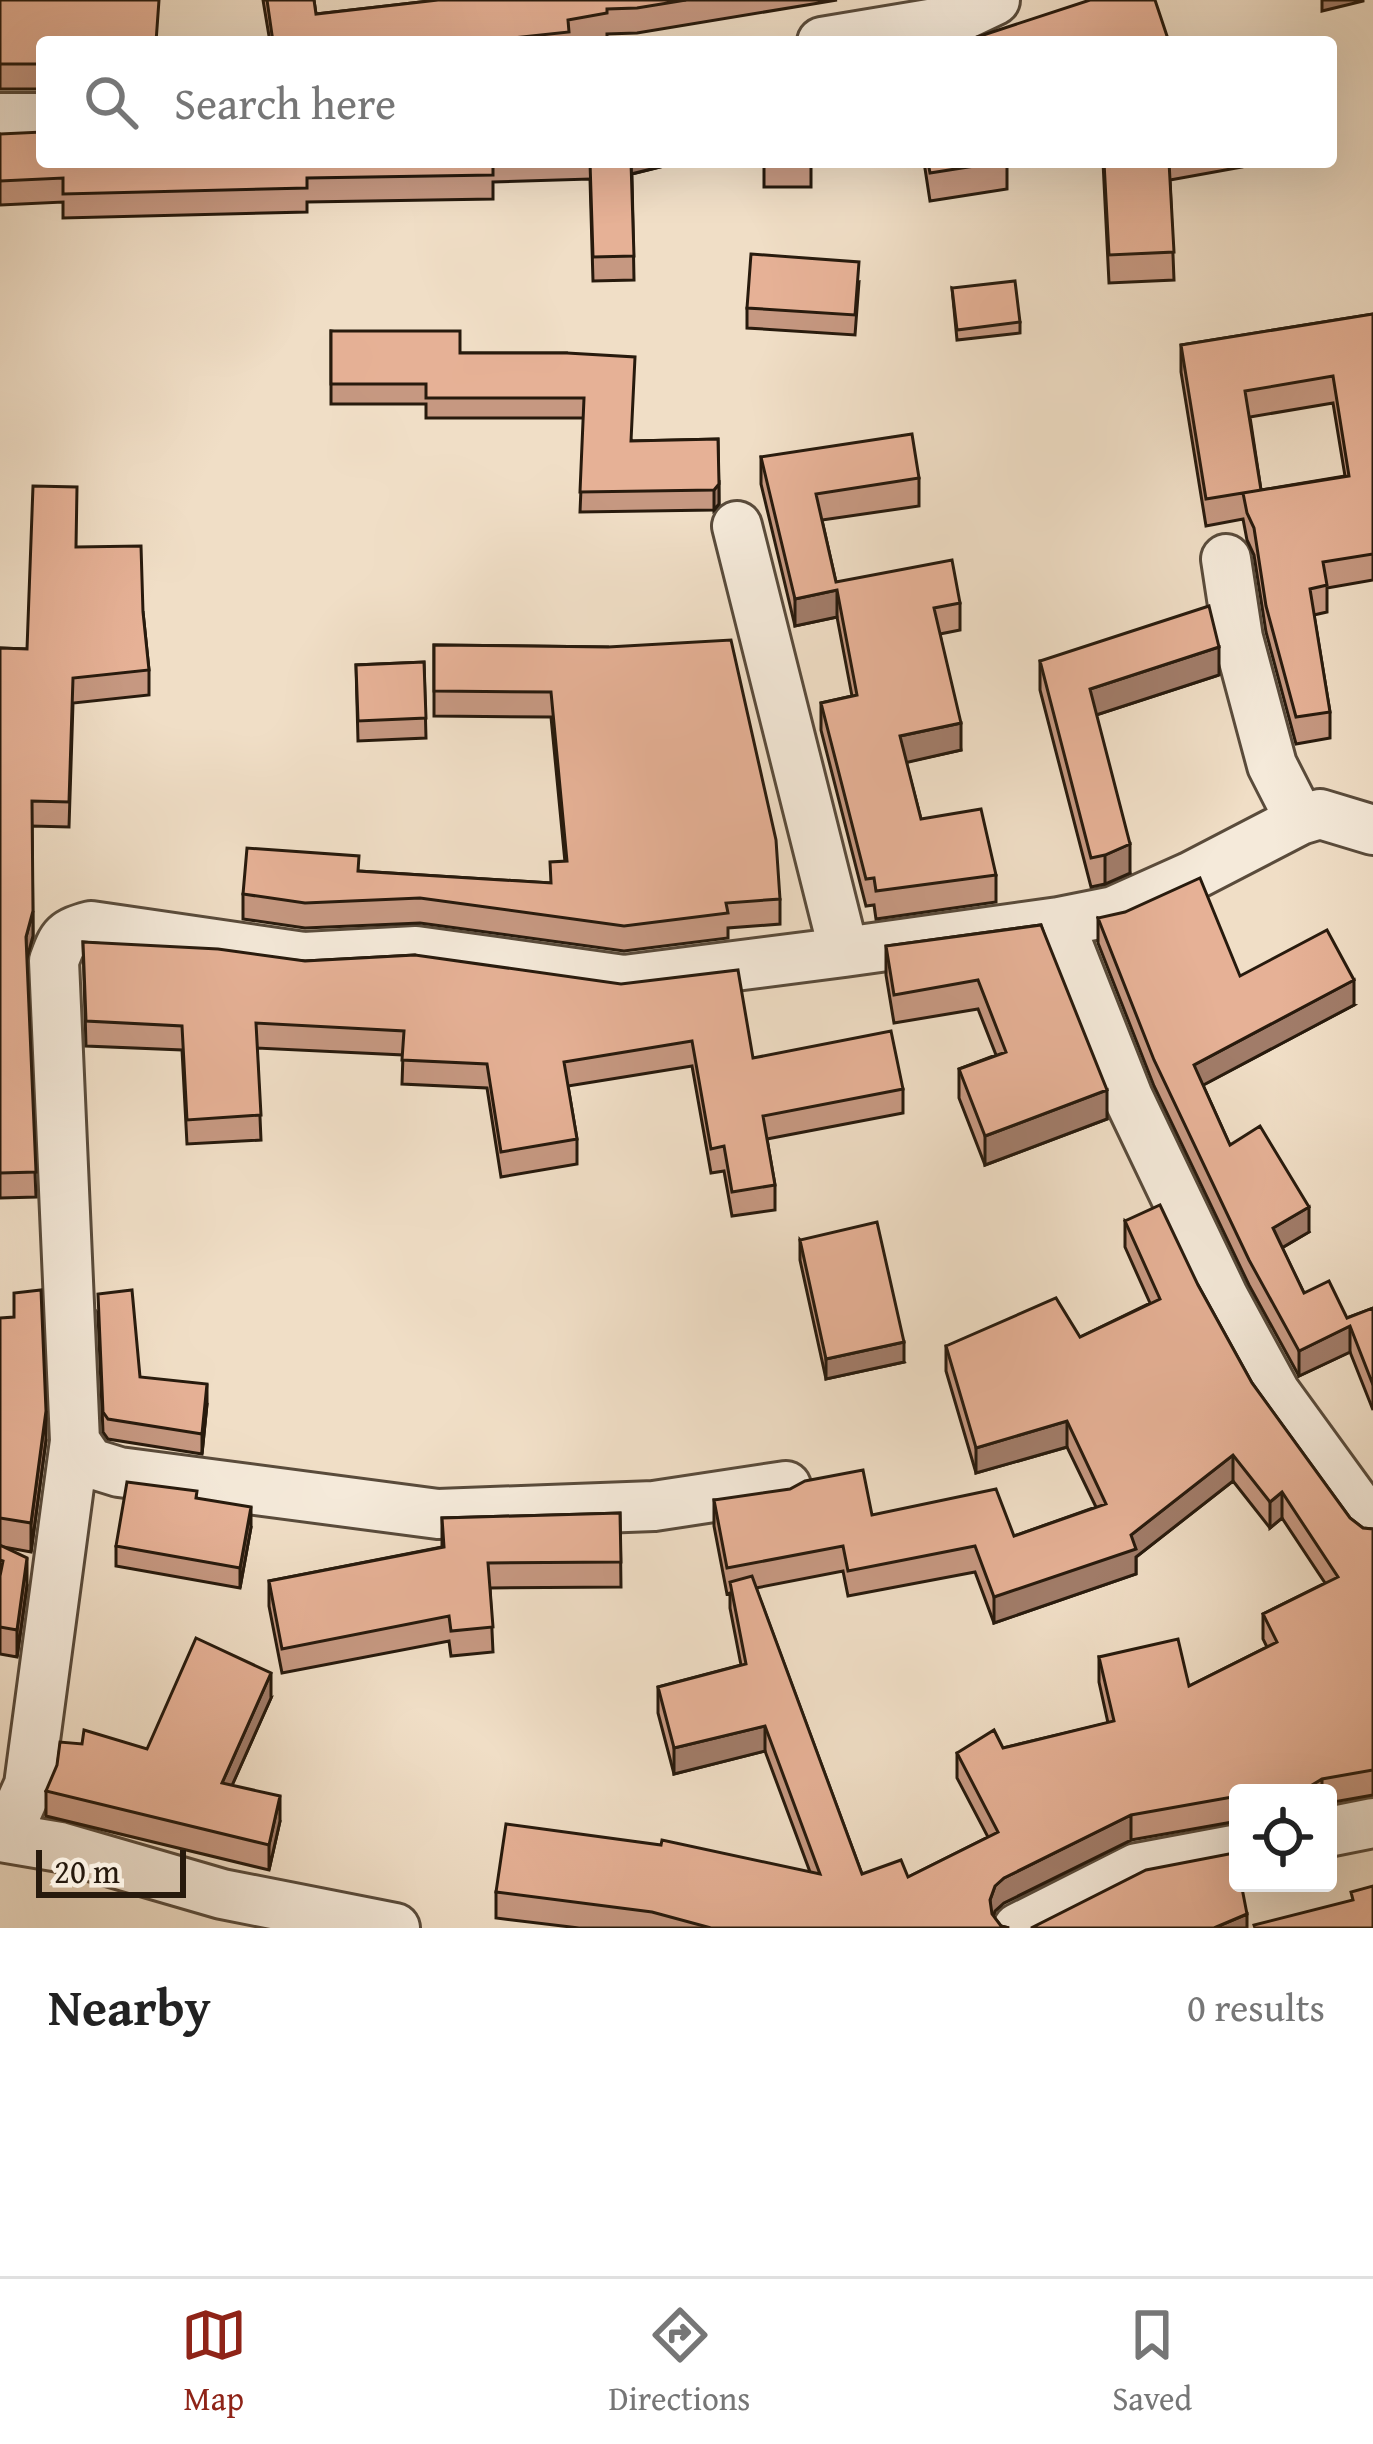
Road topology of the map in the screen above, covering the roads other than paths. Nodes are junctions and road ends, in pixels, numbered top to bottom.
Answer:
1 (995, 0) edge
2 (858, 36) edge
3 (0, 118) edge
4 (36, 118) edge
5 (737, 526) dead end
6 (1226, 559) dead end
7 (1300, 820) junction
8 (1373, 830) edge
9 (1059, 922) junction
10 (844, 952) junction
11 (75, 1442) junction
12 (786, 1486) edge
13 (1373, 1527) edge
14 (1373, 1823) edge
15 (1337, 1830) edge
16 (3, 1837) edge
17 (1229, 1851) edge
18 (395, 1928) edge
19 (1018, 1928) edge

1 - 2 street
3 - 4 street
5 - 10 street
6 - 7 street
7 - 8 street
7 - 9 street
9 - 10 street
9 - 13 street
10 - 11 street
11 - 12 street
11 - 16 street
14 - 15 street
16 - 18 street
17 - 19 street

